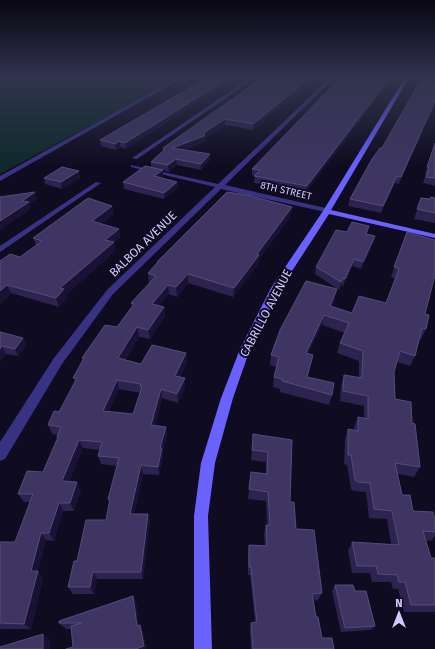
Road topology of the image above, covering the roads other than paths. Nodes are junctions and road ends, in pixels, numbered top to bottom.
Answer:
1 (130, 106) edge
2 (211, 106) edge
3 (302, 106) edge
4 (390, 106) edge
5 (135, 158) dead end
6 (133, 166) dead end
7 (0, 179) edge
8 (98, 184) dead end
9 (219, 186) junction
10 (327, 211) junction
11 (435, 236) edge
12 (0, 250) edge
13 (0, 455) edge
14 (203, 649) edge

1 - 7 street
2 - 5 street
3 - 9 street, BALBOA AVENUE
4 - 10 street, CABRILLO AVENUE
6 - 9 street, 8TH STREET
8 - 12 street
9 - 10 street, 8TH STREET
9 - 13 street, BALBOA AVENUE
10 - 11 street, 8TH STREET
10 - 14 street, CABRILLO AVENUE

